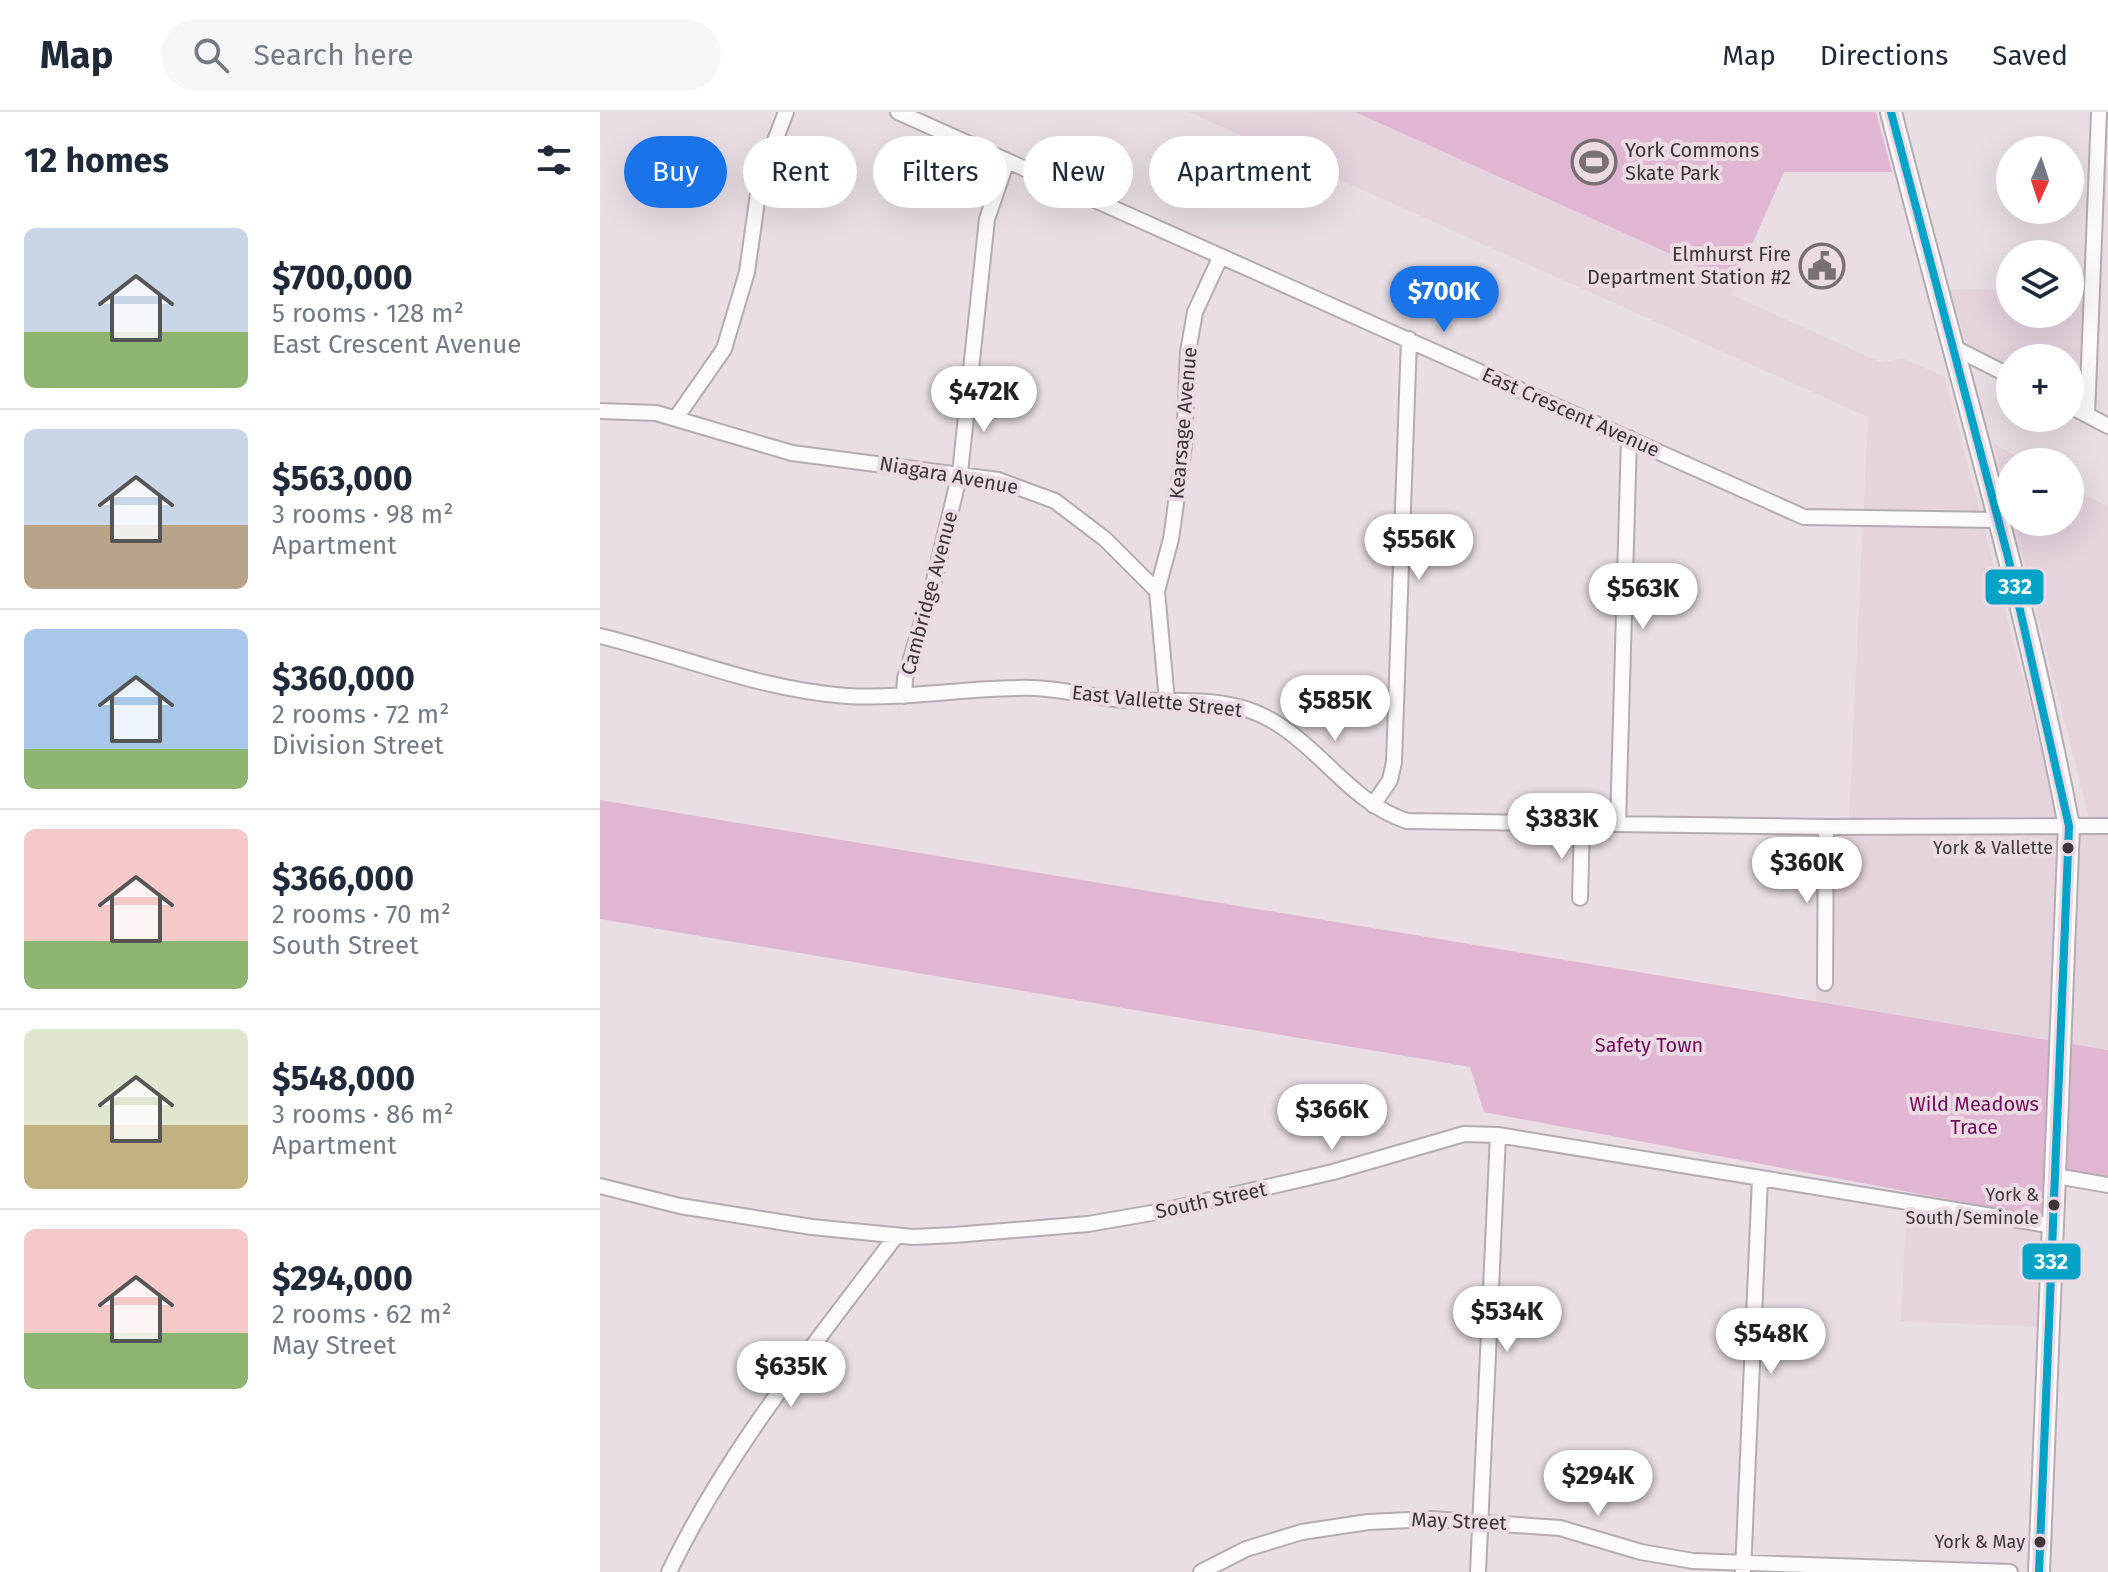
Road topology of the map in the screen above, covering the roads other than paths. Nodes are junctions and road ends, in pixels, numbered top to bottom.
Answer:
1 (786, 112) edge
2 (898, 112) edge
3 (1891, 112) edge
4 (2099, 112) edge
5 (951, 136) edge
6 (1007, 161) edge
7 (991, 208) edge
8 (1220, 258) junction
9 (1409, 339) junction
10 (1951, 346) junction
11 (1996, 369) edge
12 (600, 411) edge
13 (2084, 413) edge
14 (2087, 415) junction
15 (676, 418) junction
16 (2108, 426) edge
17 (1629, 438) junction
18 (960, 473) junction
19 (1996, 516) edge
20 (1996, 520) edge
21 (2001, 536) edge
22 (1157, 591) junction
23 (600, 636) edge
24 (904, 696) junction
25 (1167, 701) junction
26 (1373, 805) junction
27 (1582, 824) junction
28 (1618, 824) junction
29 (2069, 826) junction
30 (2108, 826) edge
31 (1826, 827) junction
32 (1580, 898) dead end
33 (1825, 983) dead end
34 (1498, 1135) junction
35 (2056, 1176) junction
36 (1760, 1178) junction
37 (2108, 1185) edge
38 (600, 1186) edge
39 (2054, 1226) junction
40 (896, 1236) junction
41 (1481, 1520) junction
42 (1743, 1568) edge
43 (669, 1572) edge
44 (1201, 1572) edge
45 (1478, 1572) edge
46 (2010, 1572) edge
47 (2039, 1572) edge

1 - 15 street
2 - 5 street, East Crescent Avenue
3 - 10 main road
4 - 14 street
6 - 8 street, East Crescent Avenue
7 - 18 street, Cambridge Avenue
8 - 9 street, East Crescent Avenue
8 - 22 street, Kearsage Avenue
9 - 17 street, East Crescent Avenue
9 - 26 street
10 - 11 street
10 - 19 main road
12 - 15 street, Niagara Avenue
13 - 14 street
14 - 16 street
15 - 18 street, Niagara Avenue
17 - 20 street, East Crescent Avenue
17 - 28 street
18 - 22 street, Niagara Avenue
18 - 24 street, Cambridge Avenue
21 - 29 main road
22 - 25 street
23 - 24 street, East Vallette Street
24 - 25 street, East Vallette Street
25 - 26 street, East Vallette Street
26 - 27 street, East Vallette Street
27 - 28 street, East Vallette Street
27 - 32 street
28 - 31 street, East Vallette Street
29 - 30 street, East Vallette Street
29 - 31 street, East Vallette Street
29 - 35 main road
31 - 33 street
34 - 36 street, South Street
34 - 40 street, South Street
34 - 41 street
35 - 37 street
35 - 39 main road
36 - 39 street, South Street
36 - 42 street
38 - 40 street, South Street
39 - 47 main road
40 - 43 street
41 - 42 street, May Street
41 - 44 street, May Street
41 - 45 street
42 - 46 street, May Street

